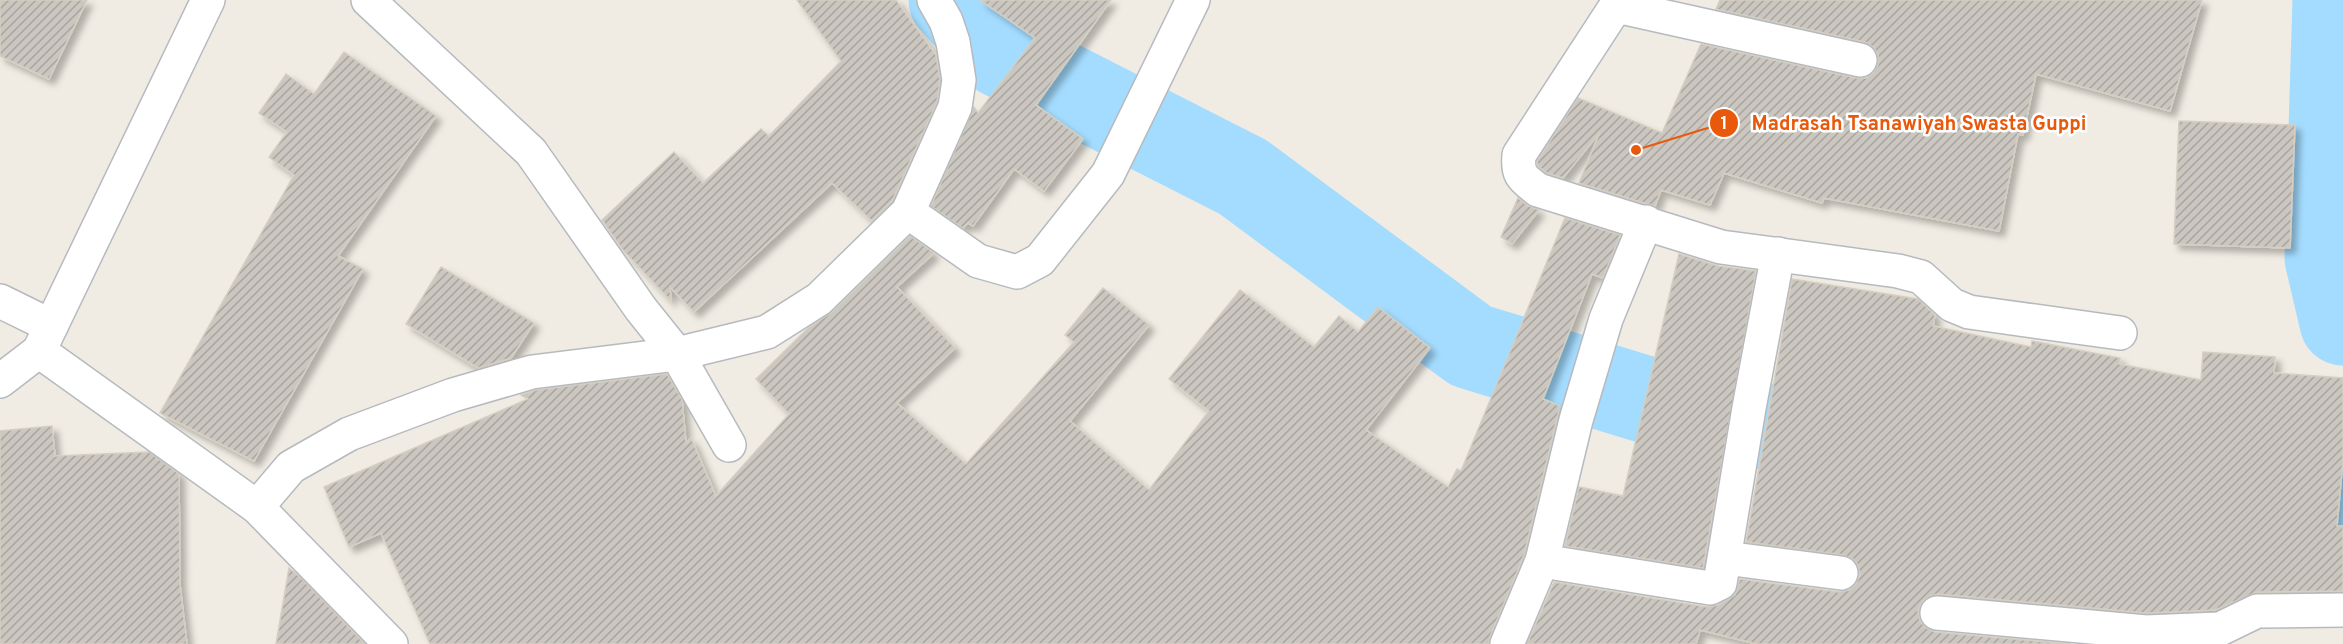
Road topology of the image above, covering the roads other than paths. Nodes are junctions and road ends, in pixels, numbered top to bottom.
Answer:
1 (208, 0) edge
2 (368, 0) edge
3 (934, 0) edge
4 (1193, 0) edge
5 (1617, 3) edge
6 (1860, 60) dead end
7 (908, 212) junction
8 (1646, 222) junction
9 (1778, 254) junction
10 (0, 301) edge
11 (2120, 333) dead end
12 (45, 338) junction
13 (677, 354) junction
14 (0, 381) edge
15 (729, 445) dead end
16 (257, 507) junction
17 (1725, 558) junction
18 (1542, 561) junction
19 (1841, 573) dead end
20 (2343, 610) edge
21 (1937, 613) dead end
22 (2146, 638) edge
23 (391, 644) edge
24 (1507, 644) edge

1 - 12 street
2 - 13 street
3 - 7 street
4 - 7 street
5 - 6 street
5 - 8 street
7 - 13 street
8 - 9 street
8 - 18 street
9 - 11 street
9 - 17 street
10 - 12 street
12 - 14 street
12 - 16 street
13 - 15 street
13 - 16 street
16 - 23 street
17 - 18 street
17 - 19 street
18 - 24 street
20 - 22 street
21 - 22 street

